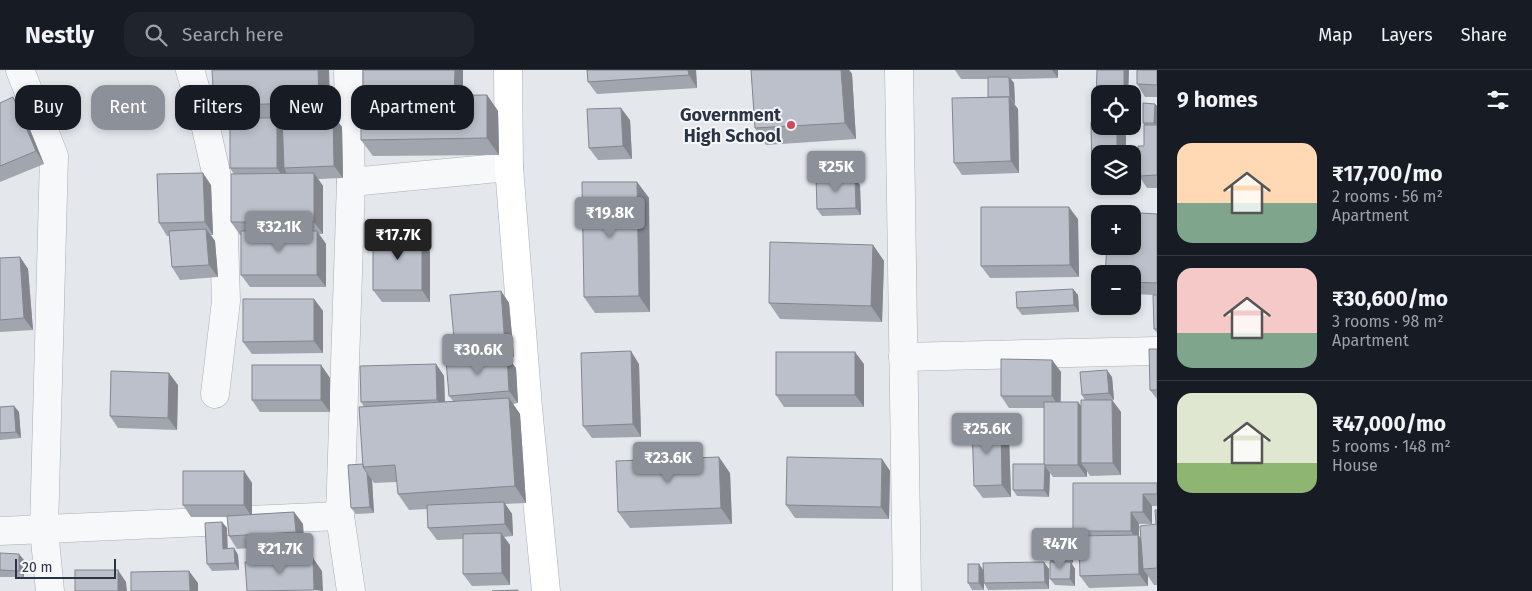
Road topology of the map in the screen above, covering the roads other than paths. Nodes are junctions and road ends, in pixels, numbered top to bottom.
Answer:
1 (20, 70) edge
2 (190, 70) edge
3 (348, 70) edge
4 (508, 70) edge
5 (899, 70) edge
6 (509, 167) junction
7 (351, 182) junction
8 (1157, 351) edge
9 (903, 357) junction
10 (215, 394) dead end
11 (340, 516) junction
12 (44, 530) junction
13 (0, 531) edge
14 (50, 591) edge
15 (351, 591) edge
16 (546, 591) edge
17 (907, 591) edge

1 - 12 street
2 - 10 street
3 - 7 street
4 - 6 street
5 - 9 street
6 - 7 street
6 - 16 street
7 - 11 street
8 - 9 street
9 - 17 street
11 - 12 street
11 - 15 street
12 - 13 street
12 - 14 street

